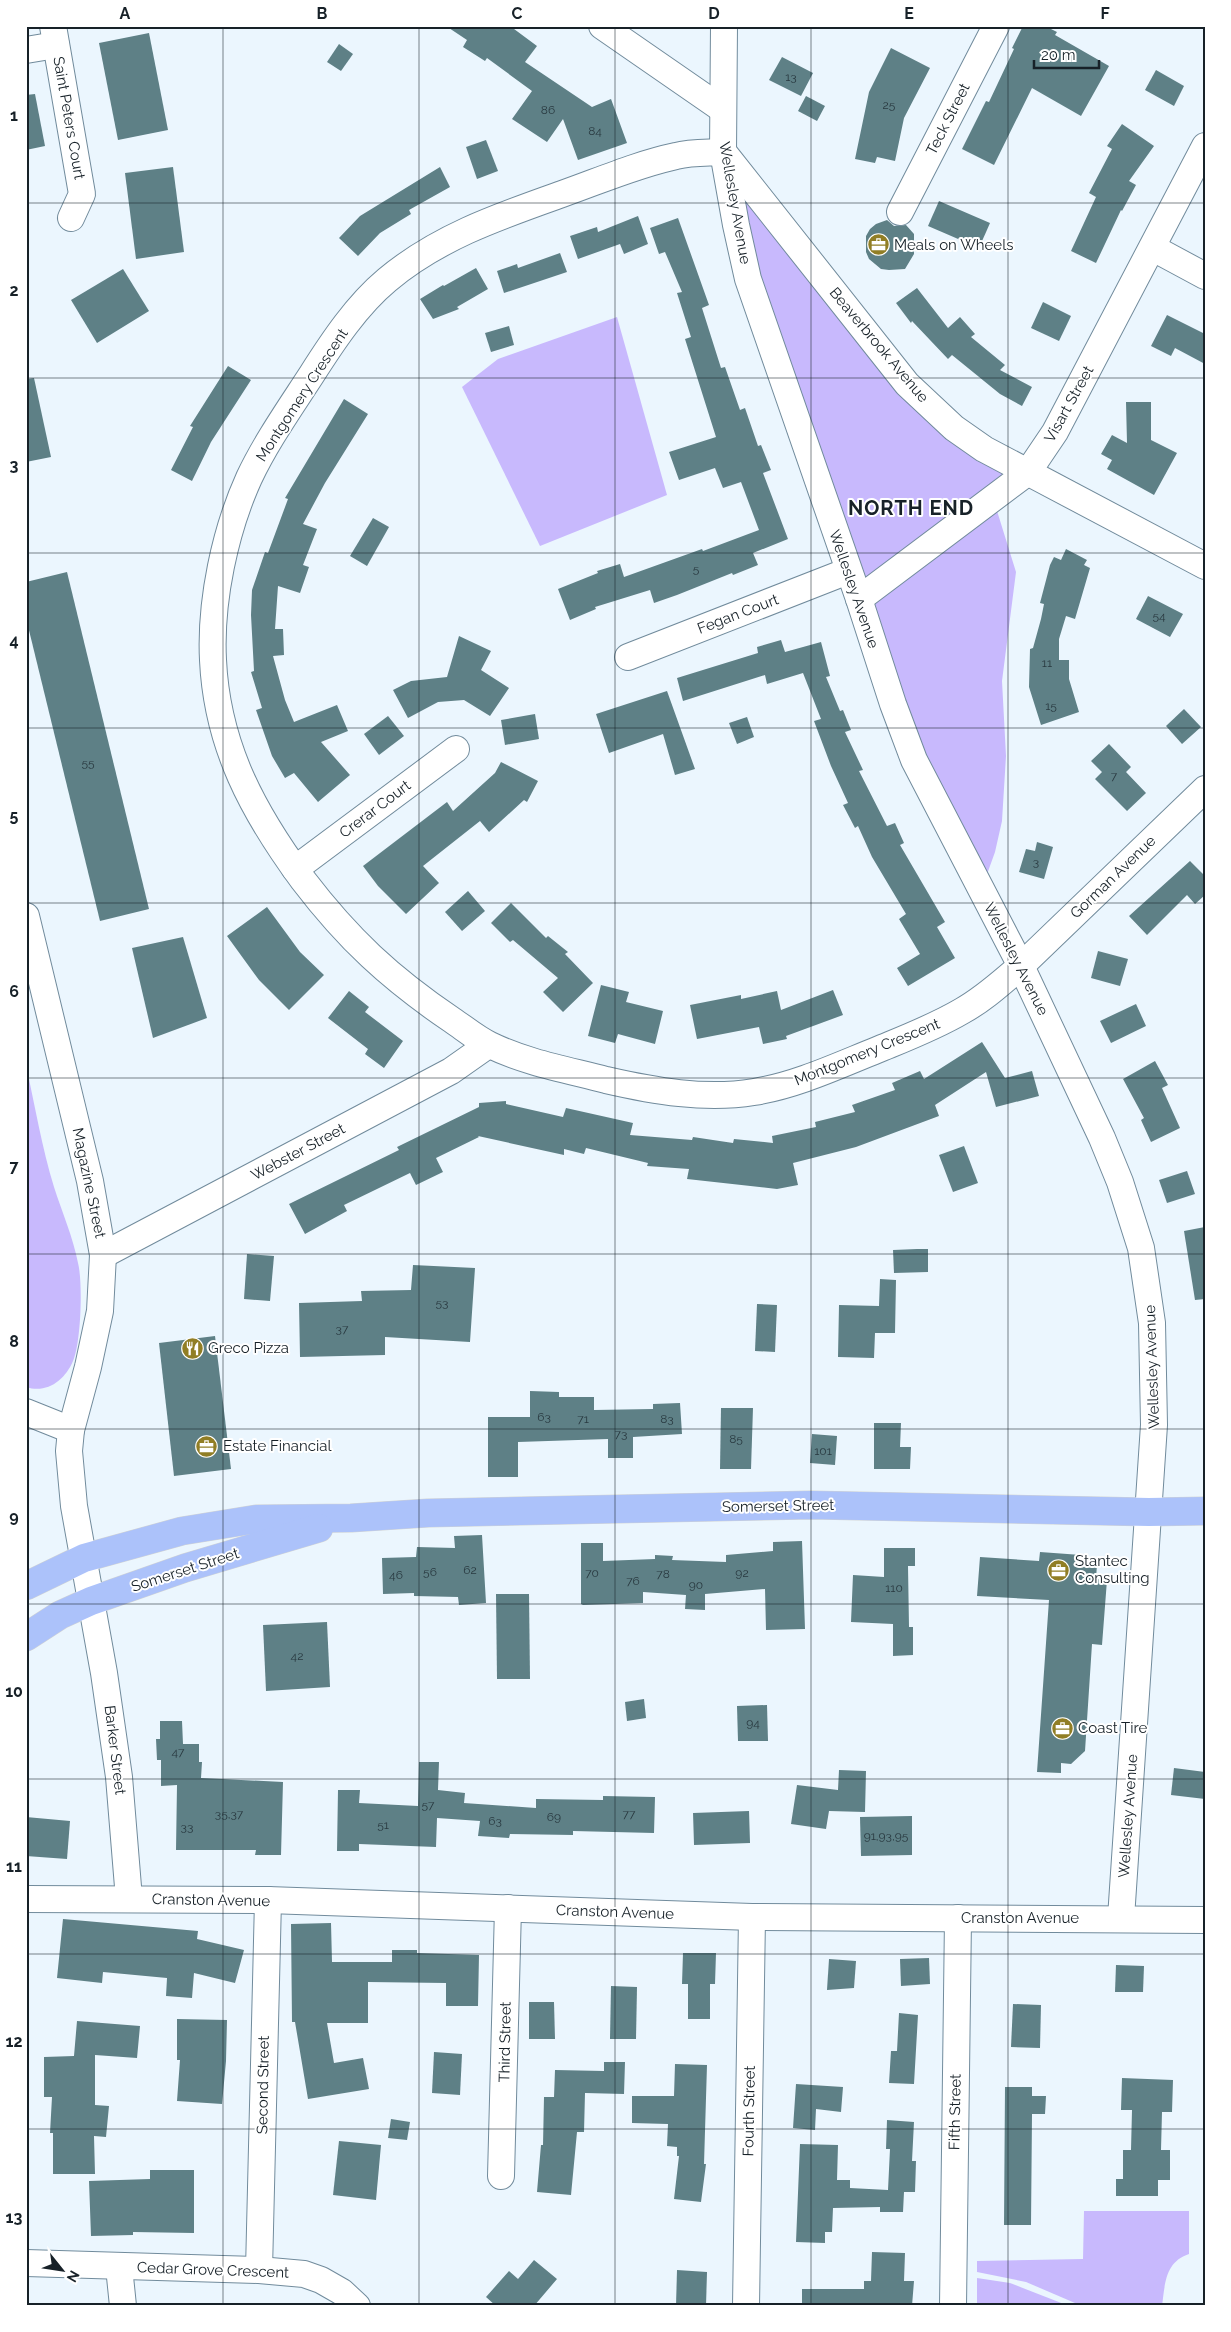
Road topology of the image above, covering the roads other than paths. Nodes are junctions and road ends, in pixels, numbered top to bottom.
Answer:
1 (602, 26) edge
2 (724, 26) edge
3 (996, 26) edge
4 (55, 36) edge
5 (26, 50) edge
6 (722, 109) junction
7 (1205, 146) edge
8 (723, 152) junction
9 (900, 212) dead end
10 (71, 218) dead end
11 (1152, 248) junction
12 (1205, 276) edge
13 (1028, 472) junction
14 (1205, 566) edge
15 (848, 571) junction
16 (859, 599) junction
17 (628, 657) dead end
18 (456, 749) dead end
19 (1205, 789) edge
20 (295, 869) junction
21 (26, 916) edge
22 (1021, 966) junction
23 (488, 1045) junction
24 (103, 1255) junction
25 (26, 1412) edge
26 (71, 1430) junction
27 (1205, 1511) edge
28 (1149, 1512) junction
29 (351, 1518) junction
30 (84, 1558) junction
31 (26, 1586) edge
32 (91, 1601) junction
33 (26, 1637) edge
34 (26, 1898) edge
35 (129, 1899) junction
36 (268, 1900) junction
37 (508, 1908) junction
38 (752, 1917) junction
39 (958, 1918) junction
40 (1121, 1918) junction
41 (1205, 1920) edge
42 (501, 2176) dead end
43 (26, 2263) edge
44 (120, 2267) junction
45 (259, 2270) junction
46 (123, 2306) edge
47 (357, 2306) edge
48 (746, 2306) edge
49 (953, 2306) edge

1 - 6 street
2 - 6 street, Wellesley Avenue
3 - 9 street, Teck Street
4 - 5 street, Saint Peters Court
4 - 10 street, Saint Peters Court
6 - 8 street, Wellesley Avenue
7 - 11 street, Visart Street
8 - 13 street, Beaverbrook Avenue
8 - 15 street, Wellesley Avenue
8 - 20 street, Montgomery Crescent
11 - 12 street
11 - 13 street, Visart Street
13 - 14 street, Beaverbrook Avenue
13 - 16 street, Visart Street
15 - 16 street, Wellesley Avenue
15 - 17 street, Fegan Court
16 - 22 street, Wellesley Avenue
18 - 20 street, Crerar Court
19 - 22 street, Gorman Avenue
20 - 23 street, Montgomery Crescent
21 - 24 street, Magazine Street
22 - 23 street, Montgomery Crescent
22 - 28 street, Wellesley Avenue
23 - 24 street, Webster Street
24 - 26 street, Magazine Street
25 - 26 street
26 - 30 street, Magazine Street
27 - 28 main road, Somerset Street
28 - 29 main road, Somerset Street
28 - 40 street, Wellesley Avenue
29 - 30 main road, Somerset Street
29 - 32 main road, Somerset Street
30 - 31 main road, Somerset Street
30 - 32 street, Magazine Street
32 - 33 main road, Somerset Street
32 - 35 street, Barker Street
34 - 35 street, Cranston Avenue
35 - 36 street, Cranston Avenue
36 - 37 street, Cranston Avenue
36 - 45 street, Second Street
37 - 38 street, Cranston Avenue
37 - 42 street, Third Street
38 - 39 street, Cranston Avenue
38 - 48 street, Fourth Street
39 - 40 street, Cranston Avenue
39 - 49 street, Fifth Street
40 - 41 street, Cranston Avenue
43 - 44 street, Cedar Grove Crescent
44 - 45 street, Cedar Grove Crescent
44 - 46 street, Cedar Grove Crescent
45 - 47 street, Cedar Grove Crescent

